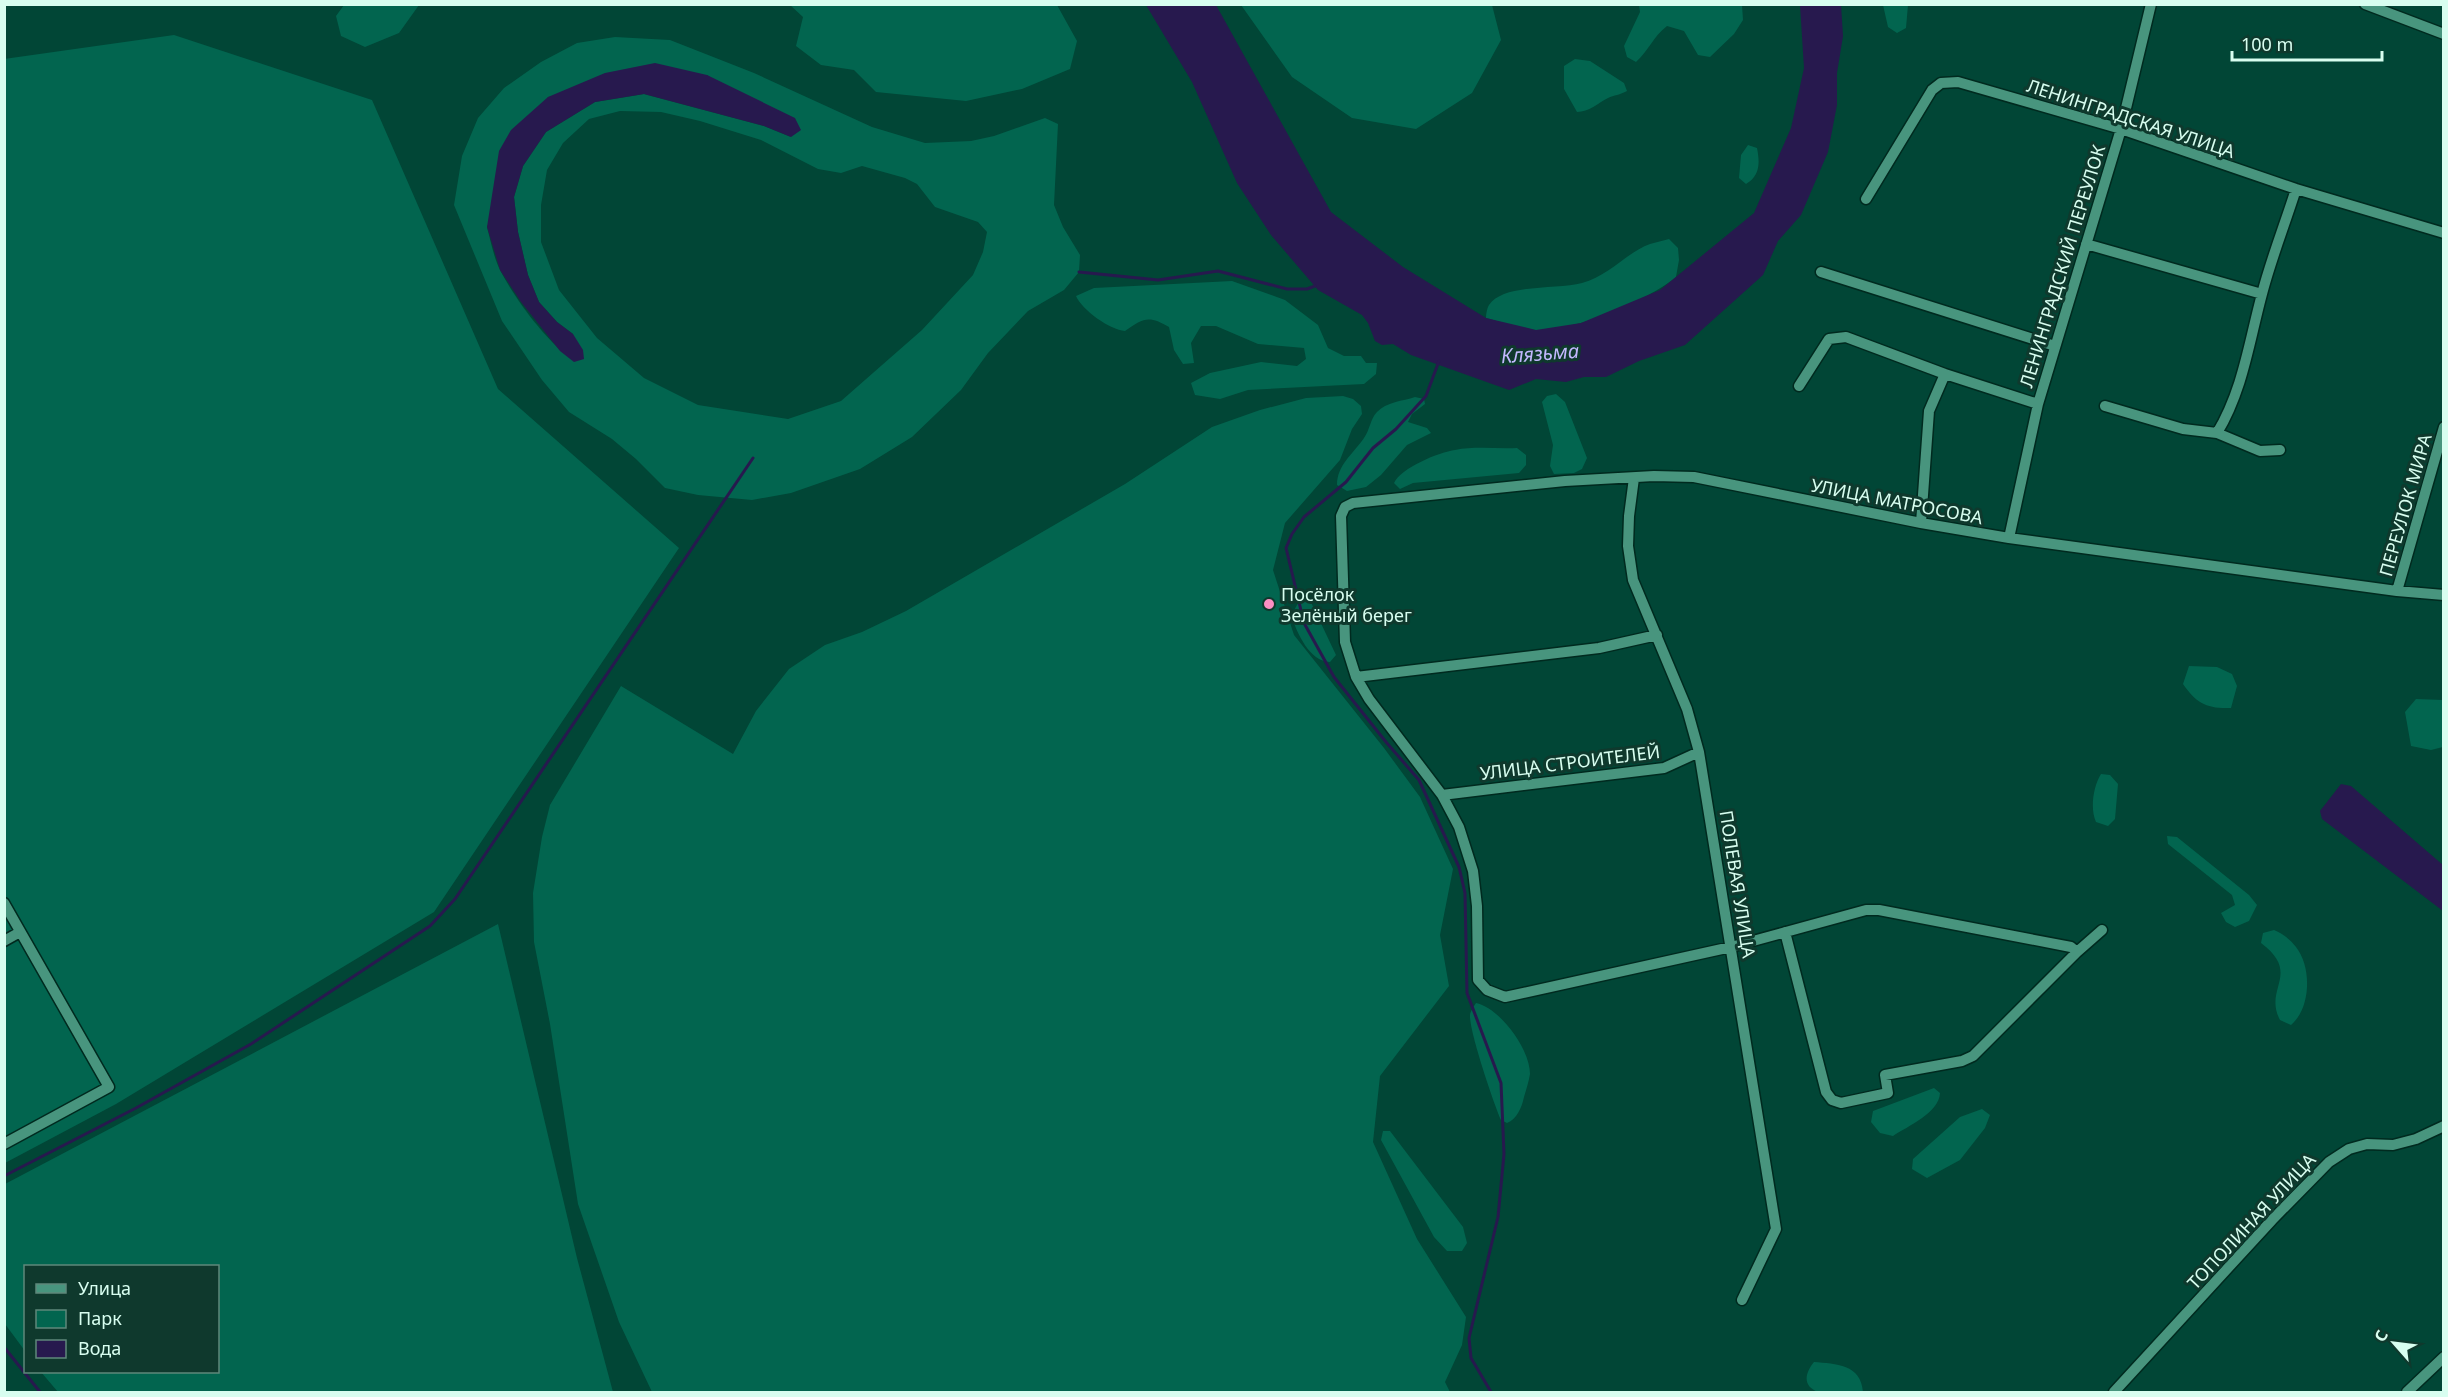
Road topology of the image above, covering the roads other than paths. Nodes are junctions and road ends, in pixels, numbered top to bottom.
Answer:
1 (2151, 4) edge
2 (2365, 4) edge
3 (2444, 34) edge
4 (2121, 129) junction
5 (2296, 189) junction
6 (1866, 200) dead end
7 (2444, 233) edge
8 (2086, 244) junction
9 (1821, 272) dead end
10 (2262, 294) junction
11 (2055, 346) junction
12 (1945, 374) junction
13 (1799, 386) dead end
14 (2038, 404) junction
15 (2105, 406) dead end
16 (2444, 428) edge
17 (2217, 433) junction
18 (2280, 450) dead end
19 (1634, 478) junction
20 (1922, 523) junction
21 (2009, 538) junction
22 (2397, 591) junction
23 (2444, 595) edge
24 (1657, 635) junction
25 (1356, 677) junction
26 (1699, 752) junction
27 (1442, 795) junction
28 (4, 903) edge
29 (2102, 930) dead end
30 (20, 932) junction
31 (1785, 932) junction
32 (4, 941) edge
33 (1731, 947) junction
34 (2077, 952) junction
35 (2444, 1126) edge
36 (4, 1144) edge
37 (1742, 1300) dead end
38 (2444, 1358) edge
39 (2114, 1392) edge
40 (2407, 1392) edge

1 - 4 street, ЛЕНИНГРАДСКИЙ ПЕРЕУЛОК
2 - 3 street
4 - 5 street, ЛЕНИНГРАДСКАЯ УЛИЦА
4 - 6 street, ЛЕНИНГРАДСКАЯ УЛИЦА
4 - 8 street, ЛЕНИНГРАДСКИЙ ПЕРЕУЛОК
5 - 7 street, ЛЕНИНГРАДСКАЯ УЛИЦА
5 - 10 street
8 - 10 street
8 - 11 street, ЛЕНИНГРАДСКИЙ ПЕРЕУЛОК
9 - 11 street
10 - 17 street
11 - 14 street, ЛЕНИНГРАДСКИЙ ПЕРЕУЛОК
12 - 13 street
12 - 14 street
12 - 20 street
14 - 21 street, ЛЕНИНГРАДСКИЙ ПЕРЕУЛОК
15 - 17 street
16 - 22 street, ПЕРЕУЛОК МИРА
17 - 18 street
19 - 20 street, УЛИЦА МАТРОСОВА
19 - 24 street, ПОЛЕВАЯ УЛИЦА
19 - 25 street, УЛИЦА МАТРОСОВА
20 - 21 street, УЛИЦА МАТРОСОВА
21 - 22 street, УЛИЦА МАТРОСОВА
22 - 23 street, УЛИЦА МАТРОСОВА
24 - 25 street
24 - 26 street, ПОЛЕВАЯ УЛИЦА
25 - 27 street
26 - 27 street, УЛИЦА СТРОИТЕЛЕЙ
26 - 33 street, ПОЛЕВАЯ УЛИЦА
27 - 33 street
28 - 30 street
29 - 34 street
30 - 32 street
30 - 36 street
31 - 33 street
31 - 34 street
31 - 34 street
33 - 37 street, ПОЛЕВАЯ УЛИЦА
35 - 39 street, ТОПОЛИНАЯ УЛИЦА
38 - 40 street

